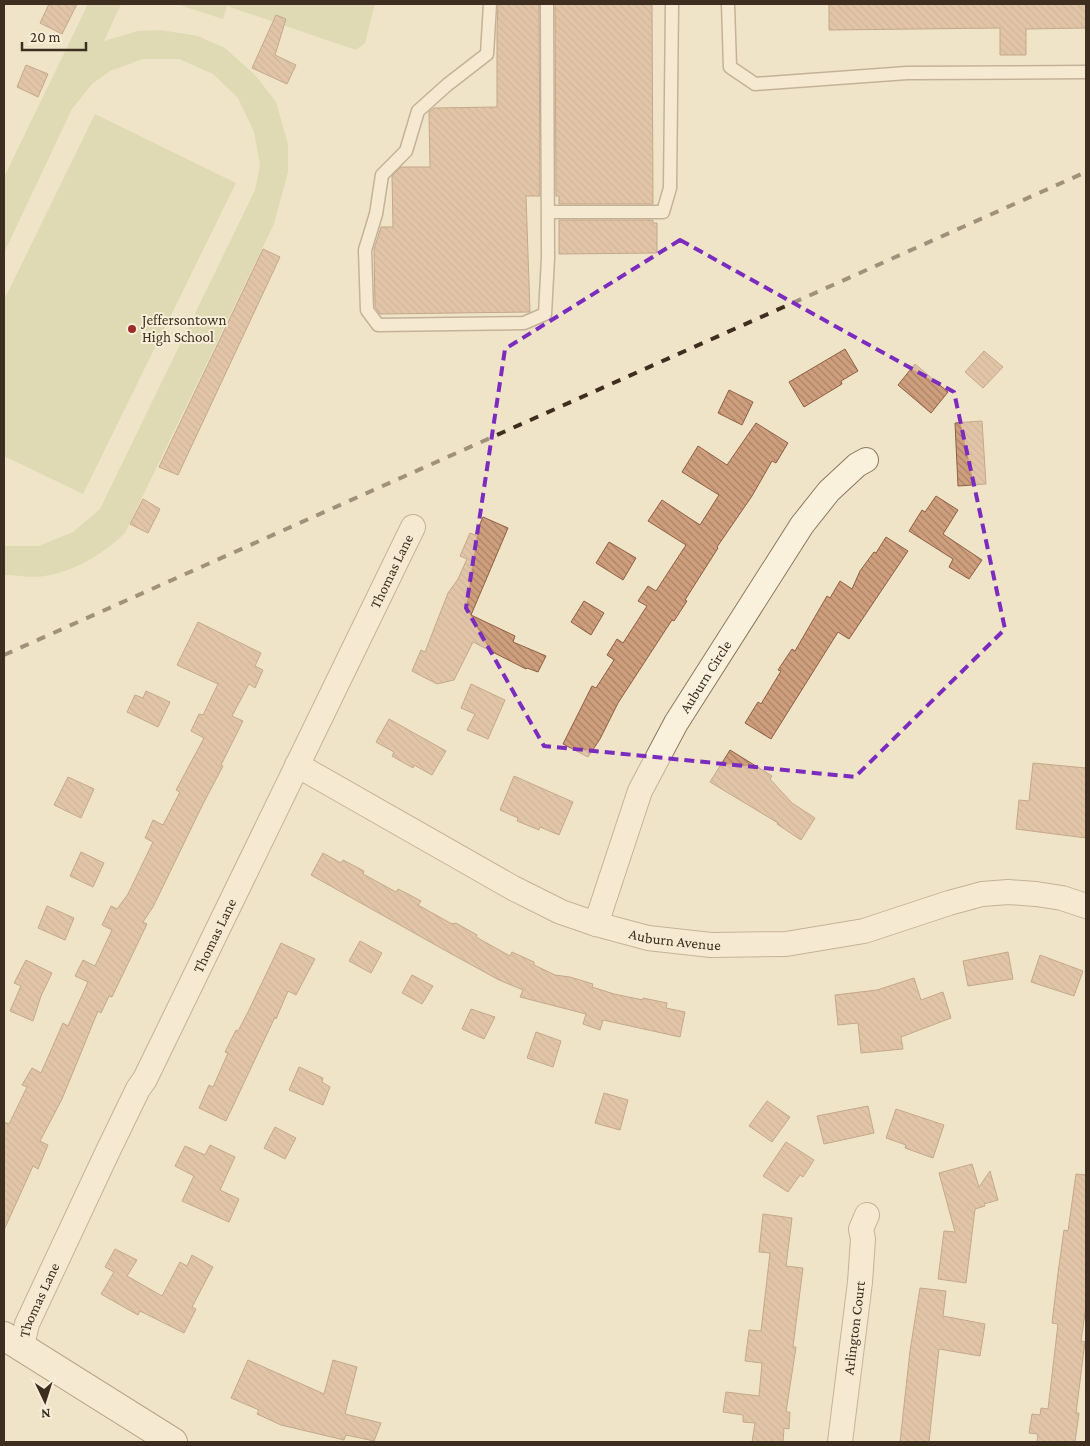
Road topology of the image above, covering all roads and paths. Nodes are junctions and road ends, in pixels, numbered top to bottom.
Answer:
1 (490, 4) edge
2 (547, 4) edge
3 (672, 4) edge
4 (728, 4) edge
5 (1086, 72) edge
6 (548, 212) junction
7 (866, 460) dead end
8 (413, 527) dead end
9 (297, 765) junction
10 (1086, 906) edge
11 (596, 924) junction
12 (867, 1215) dead end
13 (13, 1341) edge
14 (173, 1442) edge
15 (840, 1442) edge

1 - 6 lane
2 - 6 lane
3 - 6 lane
4 - 5 lane
7 - 11 street, Auburn Circle
8 - 9 street, Thomas Lane
9 - 11 street, Auburn Avenue
9 - 13 street, Thomas Lane
10 - 11 street, Auburn Avenue
12 - 15 street, Arlington Court
13 - 14 street

